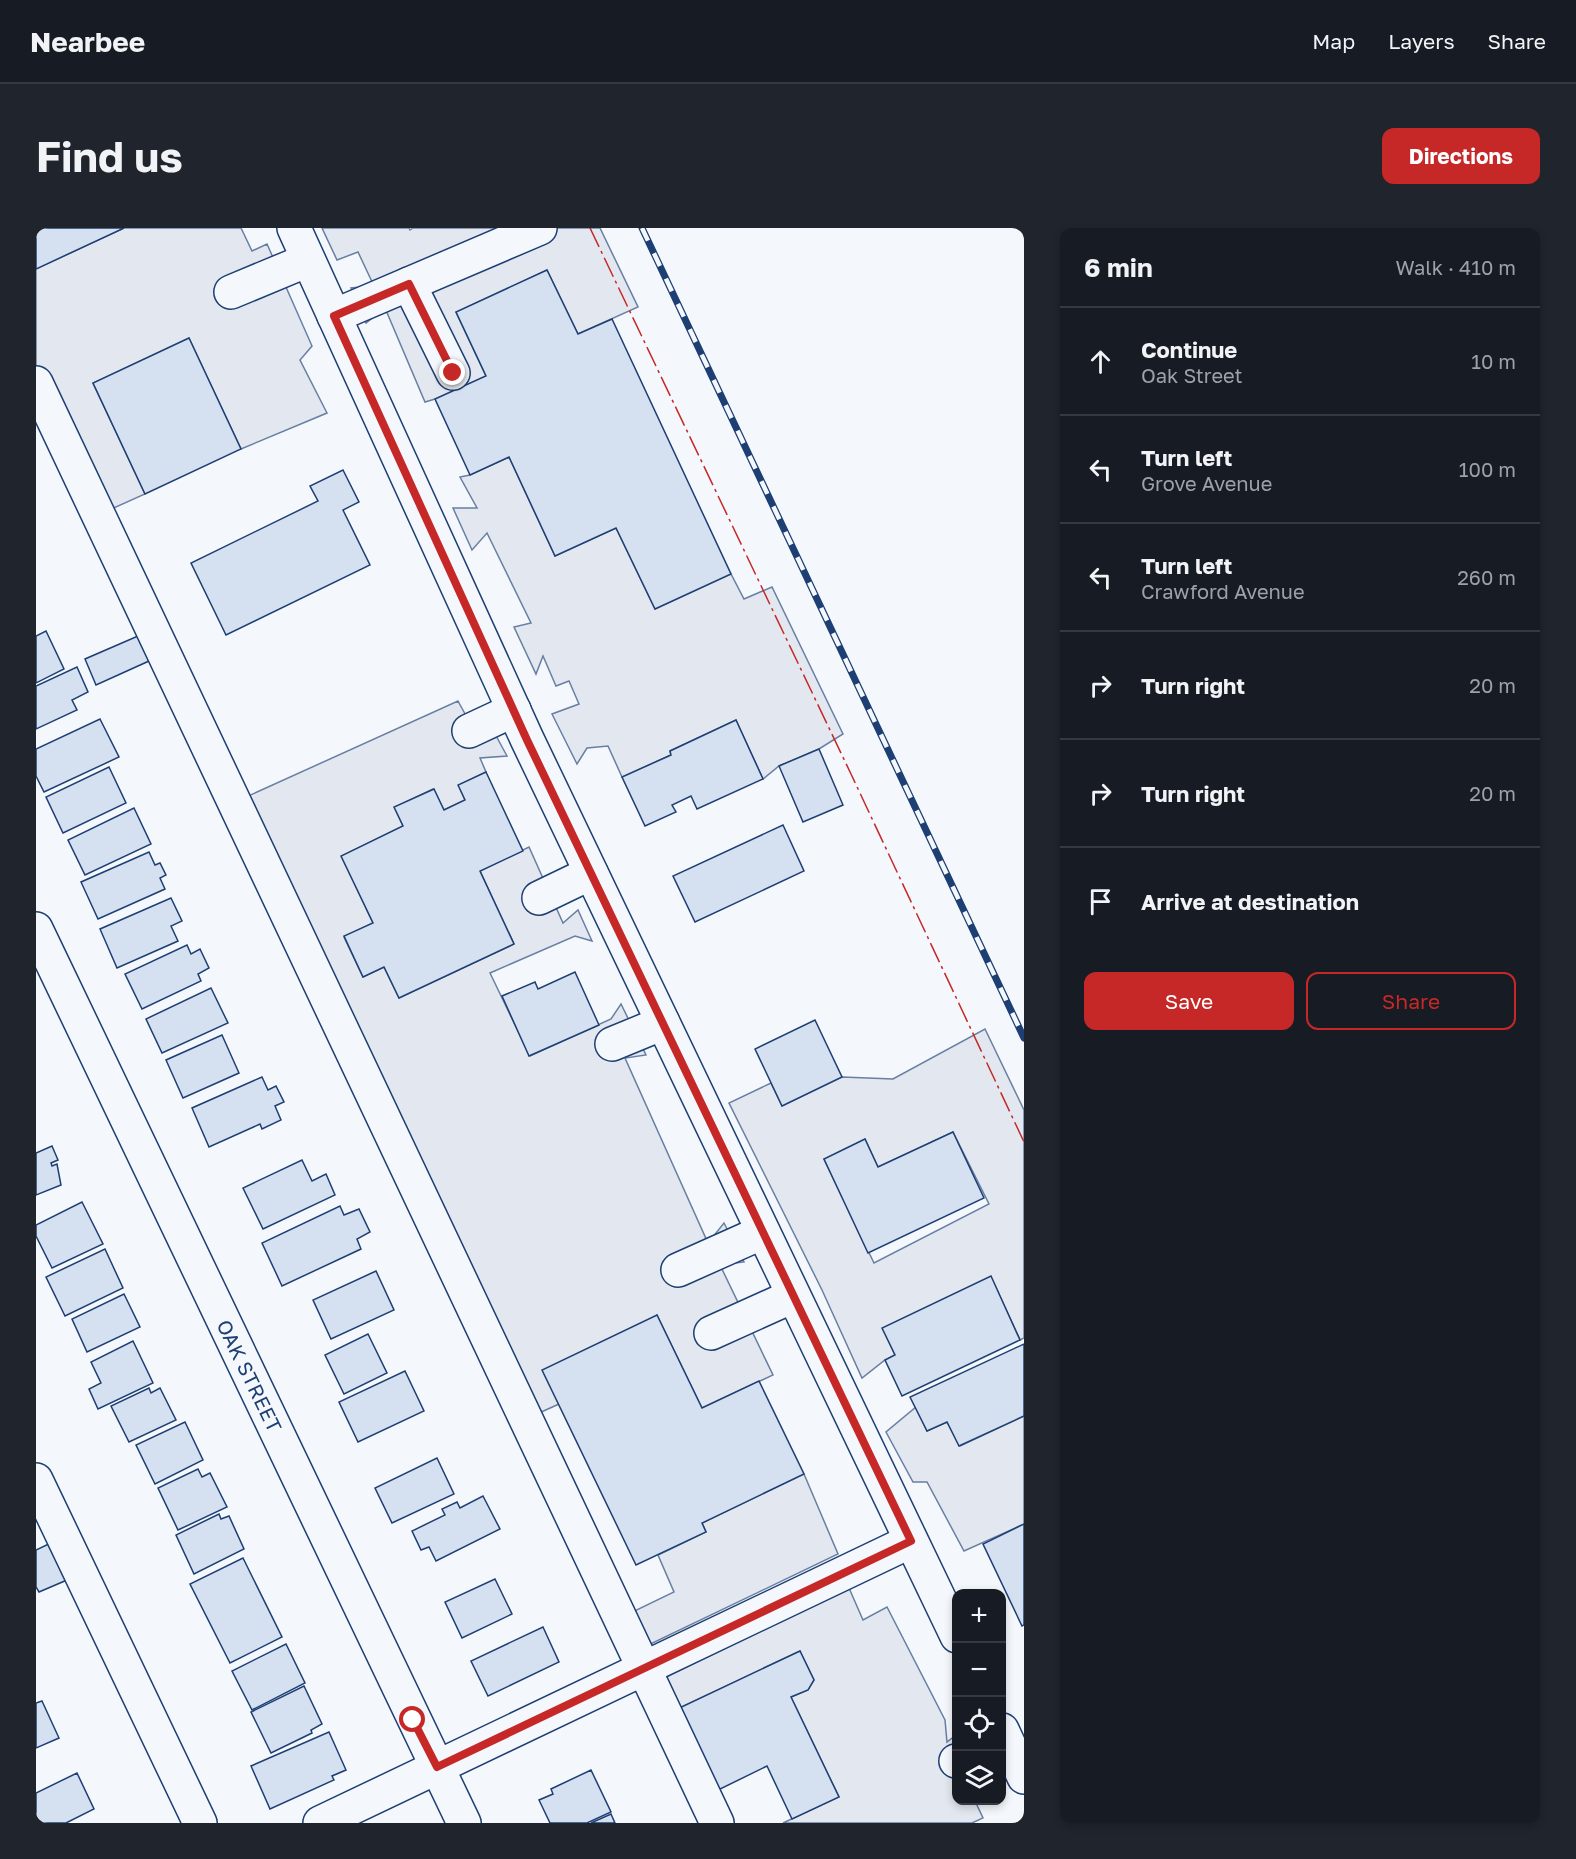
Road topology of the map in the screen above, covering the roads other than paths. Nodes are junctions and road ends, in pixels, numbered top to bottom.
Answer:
1 (294, 228) edge
2 (540, 228) edge
3 (308, 260) junction
4 (409, 284) junction
5 (231, 292) dead end
6 (334, 316) junction
7 (453, 373) dead end
8 (36, 383) edge
9 (514, 710) junction
10 (469, 731) dead end
11 (591, 873) junction
12 (538, 898) dead end
13 (36, 929) edge
14 (663, 1023) junction
15 (612, 1044) dead end
16 (763, 1232) junction
17 (678, 1270) dead end
18 (793, 1296) junction
19 (711, 1333) dead end
20 (36, 1480) edge
21 (911, 1541) junction
22 (952, 1626) edge
23 (645, 1668) junction
24 (1006, 1741) edge
25 (437, 1767) junction
26 (1024, 1777) edge
27 (200, 1823) edge
28 (320, 1823) edge
29 (464, 1823) edge
30 (717, 1823) edge

1 - 3 street
2 - 4 street
3 - 5 street
3 - 6 street
4 - 6 street
4 - 7 street
6 - 9 street
8 - 23 street
9 - 10 street
9 - 11 street
11 - 12 street
11 - 14 street
13 - 25 street, OAK STREET
14 - 15 street
14 - 16 street
16 - 17 street
16 - 18 street
18 - 19 street
18 - 21 street
20 - 27 street
21 - 22 street
21 - 23 street
23 - 25 street
23 - 30 street
24 - 26 street
25 - 28 street
25 - 29 street, OAK STREET

